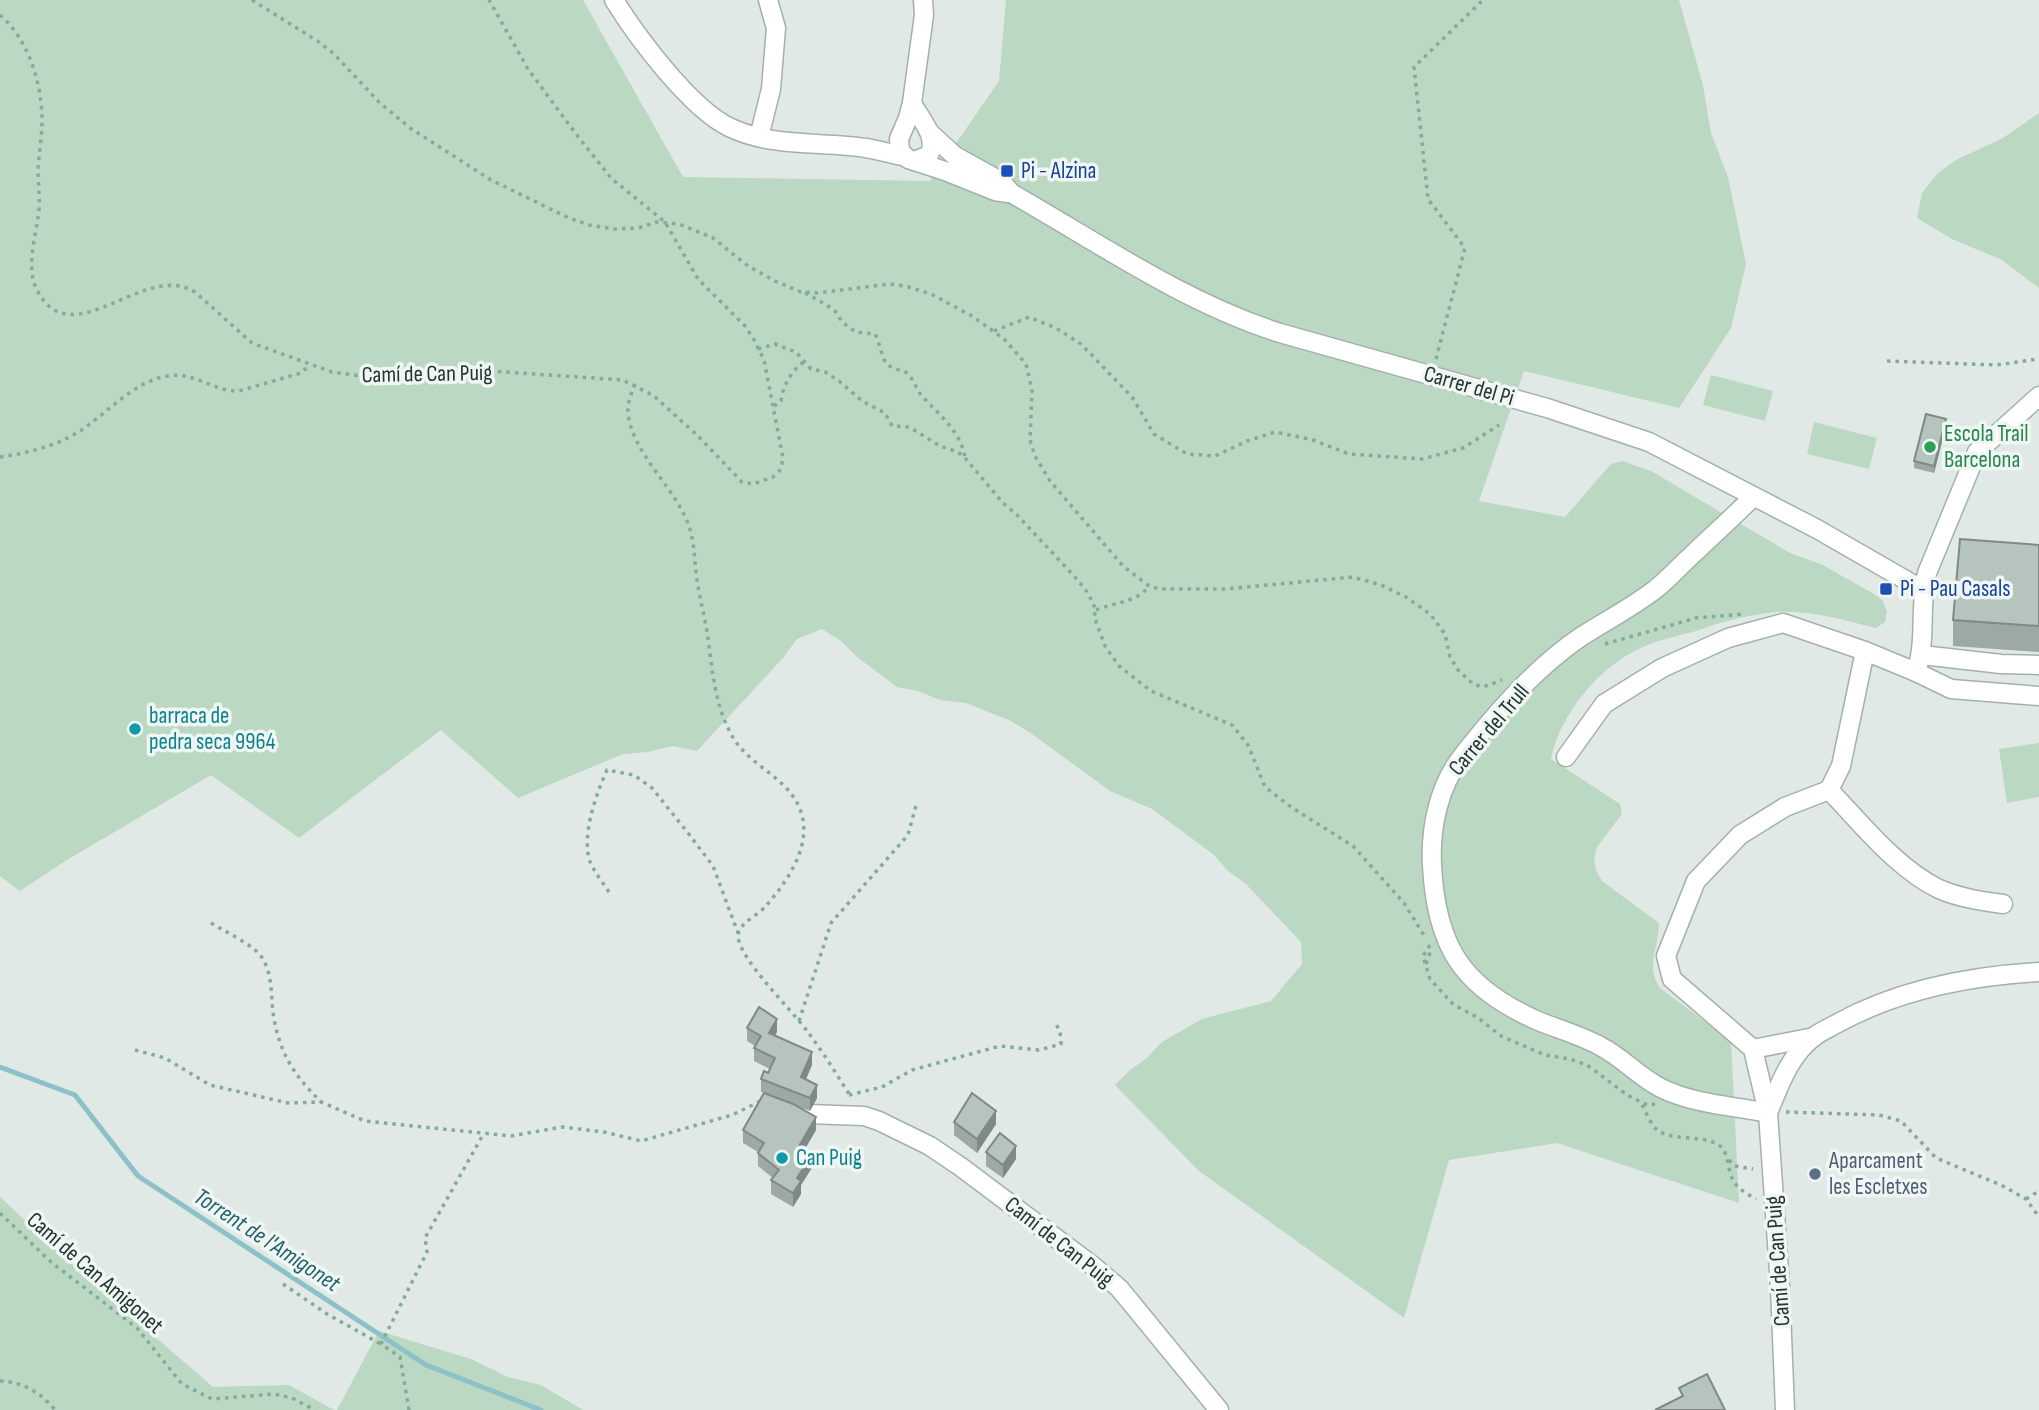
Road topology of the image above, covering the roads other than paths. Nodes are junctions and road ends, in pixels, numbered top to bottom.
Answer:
1 (614, 0) edge
2 (768, 0) edge
3 (923, 0) edge
4 (912, 103) junction
5 (929, 132) junction
6 (902, 133) junction
7 (759, 137) junction
8 (867, 148) junction
9 (909, 158) junction
10 (1011, 193) junction
11 (2039, 396) edge
12 (1753, 497) junction
13 (1923, 590) junction
14 (1865, 651) junction
15 (1919, 664) junction
16 (2039, 665) edge
17 (2039, 696) edge
18 (1566, 757) dead end
19 (1829, 790) junction
20 (2003, 904) dead end
21 (2039, 972) edge
22 (1814, 1037) junction
23 (1753, 1049) junction
24 (1768, 1113) junction
25 (815, 1115) edge
26 (1219, 1410) edge
27 (1785, 1410) edge

1 - 7 street
2 - 7 street
3 - 4 street
4 - 5 street, Carrer del Pi
4 - 6 street
5 - 6 street
5 - 9 street
5 - 10 street, Carrer del Pi
6 - 8 street
6 - 9 street
7 - 8 street
8 - 9 street, Carrer del Pi
9 - 10 street, Carrer del Pi
10 - 12 street, Carrer del Pi
11 - 13 street
12 - 13 street, Carrer del Pi
12 - 24 street, Carrer del Trull
13 - 15 street
14 - 15 street
14 - 18 street
14 - 19 street
15 - 16 street
15 - 17 street
19 - 20 street
19 - 23 street
21 - 22 street
22 - 23 street
22 - 24 street
23 - 24 street, Camí de Can Puig
24 - 27 street, Camí de Can Puig
25 - 26 street, Camí de Can Puig

